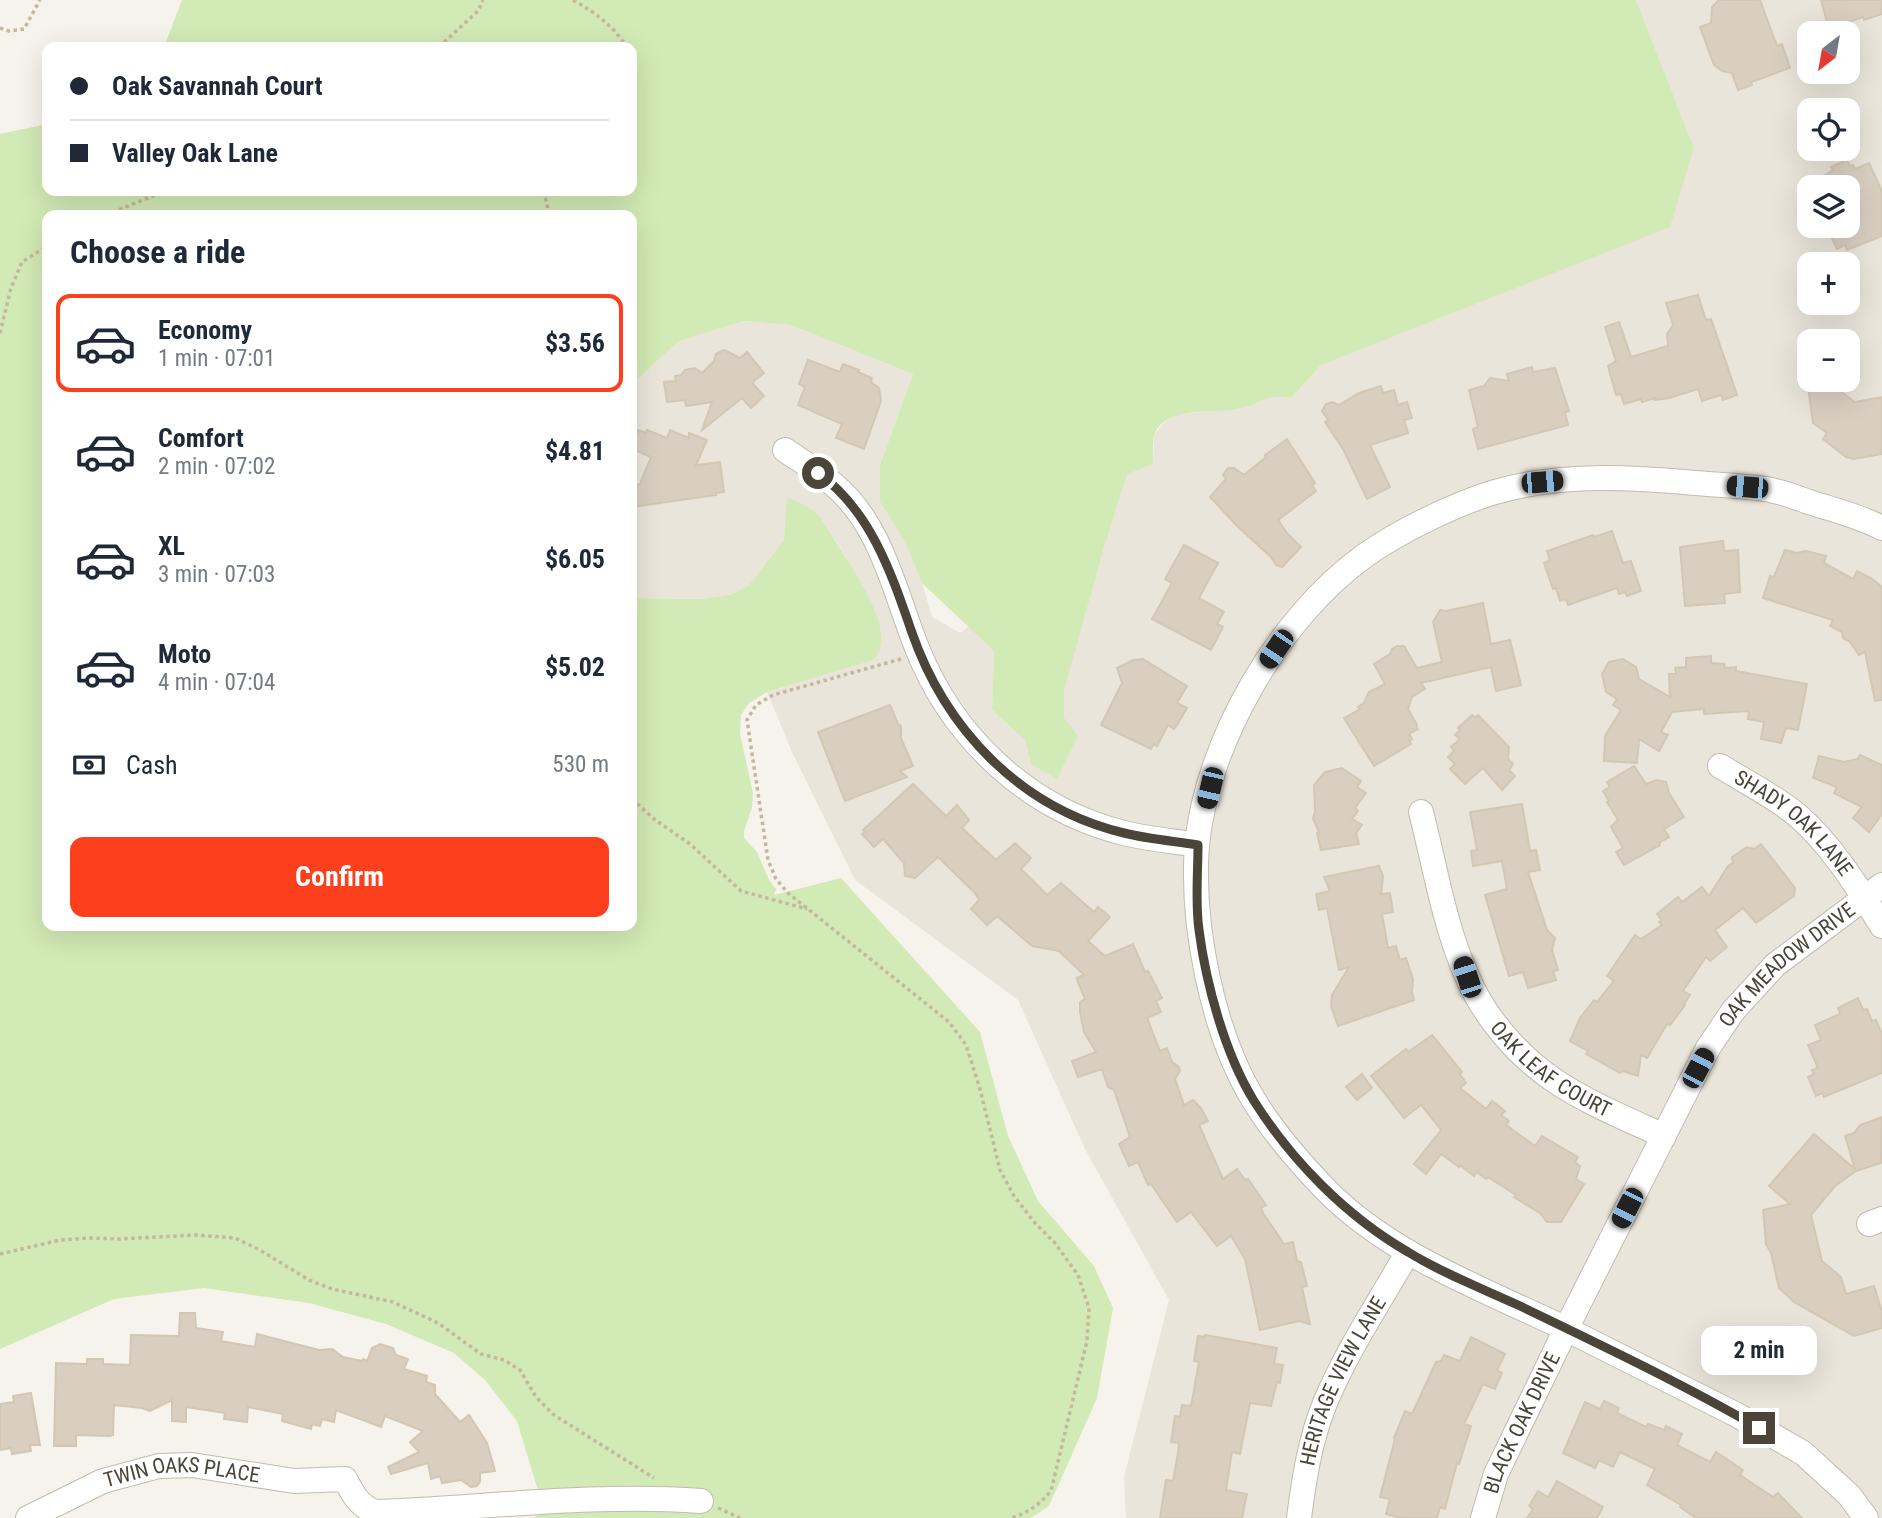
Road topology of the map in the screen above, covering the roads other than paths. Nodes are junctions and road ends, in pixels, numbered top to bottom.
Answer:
1 (785, 450) dead end
2 (1882, 528) edge
3 (1720, 766) dead end
4 (1421, 812) dead end
5 (1198, 845) junction
6 (1873, 891) edge
7 (1882, 926) edge
8 (1664, 1136) junction
9 (1408, 1252) junction
10 (1566, 1329) junction
11 (701, 1502) dead end
12 (28, 1518) edge
13 (1299, 1518) edge
14 (1483, 1518) edge
15 (1866, 1518) edge

1 - 5 street
2 - 5 street
3 - 6 street, SHADY OAK LANE
4 - 8 street, OAK LEAF COURT
5 - 9 street
6 - 7 street, SHADY OAK LANE
6 - 8 street, OAK MEADOW DRIVE
8 - 10 street, OAK MEADOW DRIVE
9 - 10 street
9 - 13 street, HERITAGE VIEW LANE
10 - 14 street, BLACK OAK DRIVE
10 - 15 street
11 - 12 street, TWIN OAKS PLACE

